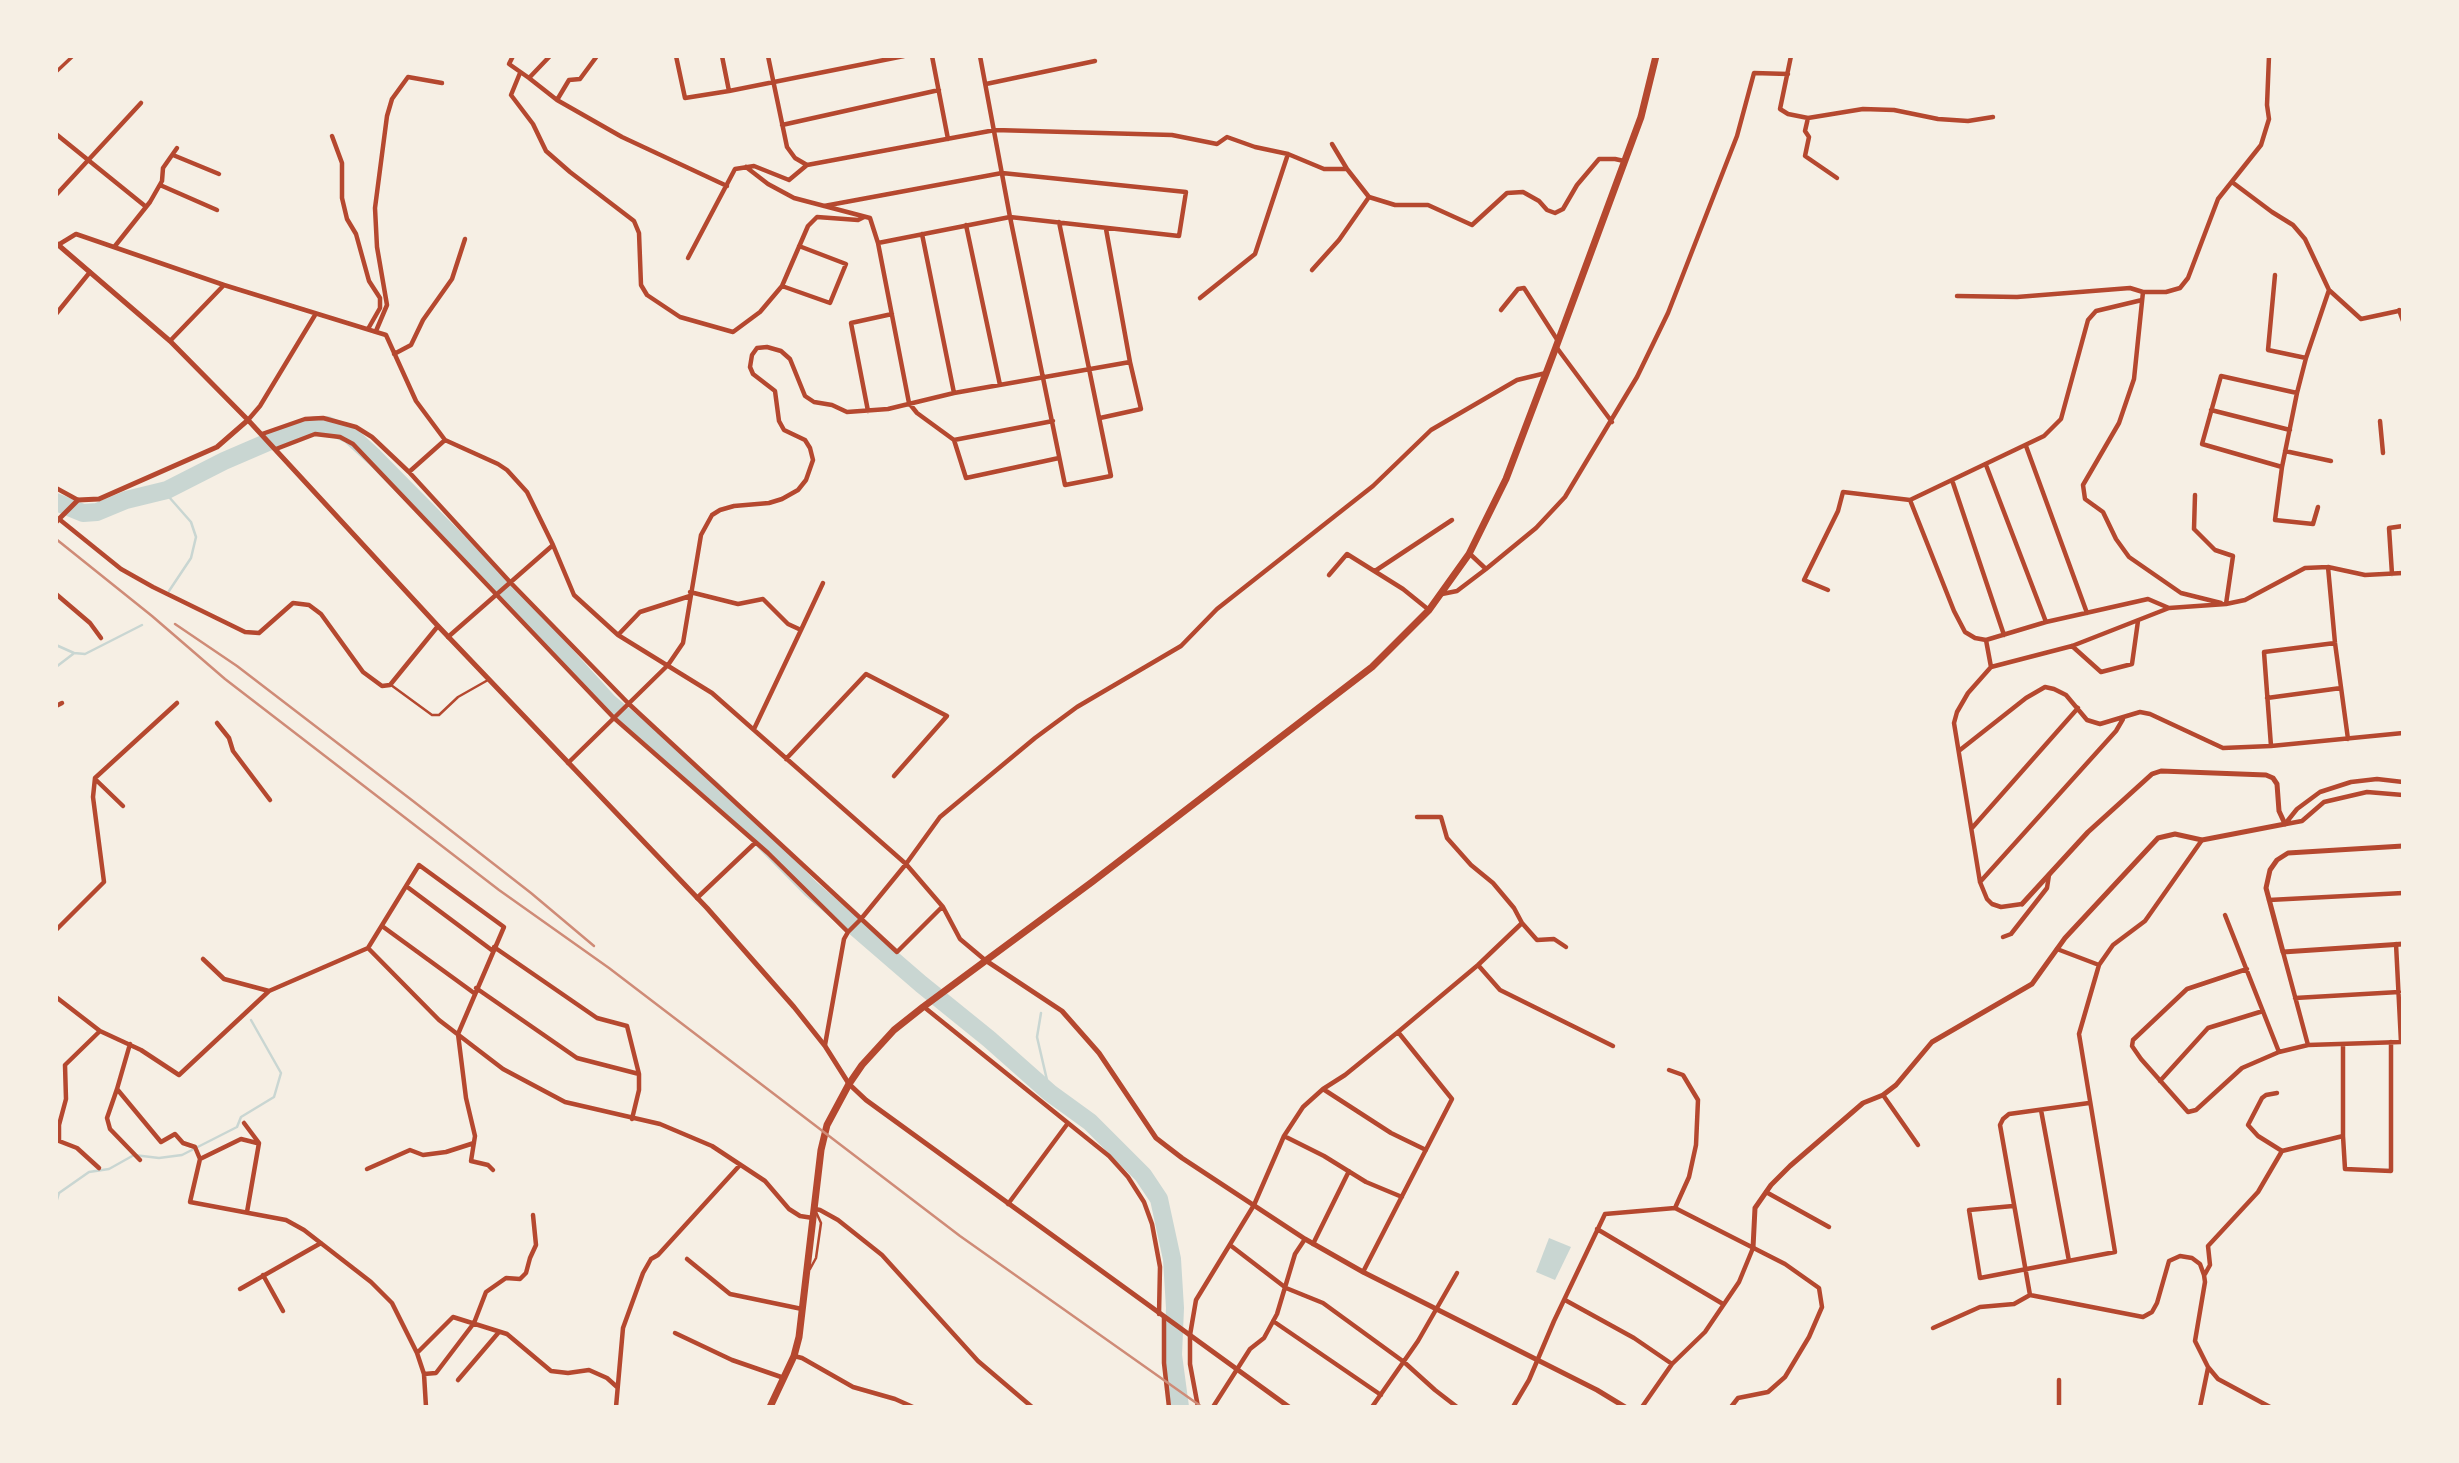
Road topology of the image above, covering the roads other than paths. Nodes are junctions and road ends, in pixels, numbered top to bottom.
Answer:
1 (73, 56) edge
2 (513, 56) edge
3 (550, 56) edge
4 (597, 56) edge
5 (676, 56) edge
6 (722, 56) edge
7 (768, 56) edge
8 (904, 56) edge
9 (932, 56) edge
10 (980, 56) edge
11 (1656, 56) edge
12 (1791, 56) edge
13 (2269, 56) edge
14 (1096, 61) dead end
15 (56, 72) edge
16 (520, 73) junction
17 (1788, 74) junction
18 (528, 78) junction
19 (773, 81) junction
20 (442, 83) dead end
21 (986, 84) junction
22 (939, 90) junction
23 (729, 91) junction
24 (557, 100) junction
25 (141, 103) dead end
26 (1808, 117) junction
27 (1993, 117) dead end
28 (782, 125) junction
29 (995, 131) junction
30 (56, 134) edge
31 (332, 136) dead end
32 (948, 139) junction
33 (1332, 144) dead end
34 (177, 148) dead end
35 (1288, 154) junction
36 (173, 155) junction
37 (88, 160) junction
38 (1625, 162) junction
39 (807, 165) junction
40 (745, 167) junction
41 (1347, 169) junction
42 (1002, 173) junction
43 (219, 174) dead end
44 (1837, 178) dead end
45 (2232, 182) junction
46 (160, 186) junction
47 (727, 186) junction
48 (56, 195) edge
49 (1369, 197) junction
50 (145, 206) junction
51 (824, 206) junction
52 (217, 210) dead end
53 (864, 217) junction
54 (1010, 217) junction
55 (1059, 222) junction
56 (966, 225) junction
57 (1106, 228) junction
58 (922, 234) junction
59 (465, 239) dead end
60 (878, 243) junction
61 (57, 244) edge
62 (115, 246) junction
63 (799, 246) junction
64 (688, 258) dead end
65 (1312, 270) dead end
66 (90, 272) junction
67 (2275, 275) dead end
68 (224, 285) junction
69 (782, 286) junction
70 (2329, 290) junction
71 (2143, 292) junction
72 (1957, 296) dead end
73 (1200, 298) dead end
74 (2142, 300) junction
75 (1501, 310) dead end
76 (2401, 310) edge
77 (56, 314) edge
78 (892, 314) junction
79 (316, 315) junction
80 (2403, 321) edge
81 (368, 328) junction
82 (376, 331) junction
83 (170, 341) junction
84 (1557, 344) junction
85 (394, 354) junction
86 (2306, 358) junction
87 (1130, 362) junction
88 (1088, 369) junction
89 (1547, 372) junction
90 (1042, 377) junction
91 (1000, 385) junction
92 (954, 393) junction
93 (2297, 393) junction
94 (909, 403) junction
95 (2211, 410) junction
96 (868, 411) junction
97 (1100, 418) junction
98 (248, 420) junction
99 (1053, 421) junction
100 (2380, 421) dead end
101 (1612, 422) junction
102 (2290, 430) junction
103 (262, 435) junction
104 (445, 440) junction
105 (954, 440) junction
106 (2026, 446) junction
107 (276, 449) junction
108 (2285, 451) junction
109 (2384, 453) dead end
110 (1059, 457) junction
111 (2331, 461) dead end
112 (1986, 465) junction
113 (2282, 467) junction
114 (409, 472) junction
115 (1952, 480) junction
116 (56, 488) edge
117 (2195, 495) dead end
118 (1910, 500) junction
119 (76, 502) junction
120 (2318, 507) dead end
121 (57, 520) edge
122 (1452, 520) dead end
123 (2403, 526) edge
124 (553, 545) junction
125 (1469, 554) junction
126 (2328, 567) junction
127 (1486, 569) junction
128 (1375, 570) junction
129 (2403, 573) edge
130 (2392, 574) junction
131 (1329, 575) dead end
132 (510, 582) junction
133 (823, 583) dead end
134 (1828, 590) dead end
135 (496, 593) junction
136 (56, 594) edge
137 (690, 594) junction
138 (1442, 594) junction
139 (2227, 604) junction
140 (2169, 608) junction
141 (1429, 610) junction
142 (2087, 613) junction
143 (2138, 620) junction
144 (2046, 622) junction
145 (438, 626) junction
146 (801, 629) junction
147 (618, 635) junction
148 (2004, 635) junction
149 (448, 637) junction
150 (101, 638) dead end
151 (1986, 640) junction
152 (2335, 643) junction
153 (2072, 646) junction
154 (668, 665) junction
155 (1991, 667) junction
156 (488, 680) junction
157 (390, 685) junction
158 (2341, 688) junction
159 (2267, 698) junction
160 (62, 703) dead end
161 (177, 703) dead end
162 (628, 704) junction
163 (56, 706) edge
164 (2077, 708) junction
165 (614, 718) junction
166 (2124, 718) junction
167 (217, 723) dead end
168 (754, 729) junction
169 (2403, 733) edge
170 (2348, 739) junction
171 (2271, 746) junction
172 (1960, 750) junction
173 (786, 760) junction
174 (568, 763) junction
175 (894, 776) dead end
176 (94, 778) junction
177 (2403, 782) edge
178 (2403, 795) edge
179 (270, 800) dead end
180 (123, 806) dead end
181 (1417, 817) dead end
182 (2285, 824) junction
183 (1971, 829) junction
184 (2202, 840) junction
185 (755, 843) junction
186 (2403, 846) edge
187 (906, 864) junction
188 (2049, 874) junction
189 (1980, 882) junction
190 (406, 886) junction
191 (2403, 892) edge
192 (697, 898) junction
193 (2269, 900) junction
194 (2022, 904) joint
195 (943, 907) junction
196 (2225, 915) dead end
197 (861, 919) junction
198 (1522, 923) junction
199 (382, 926) junction
200 (56, 930) edge
201 (848, 932) junction
202 (2003, 937) dead end
203 (2400, 944) edge
204 (1566, 947) dead end
205 (368, 948) junction
206 (494, 949) junction
207 (2057, 949) junction
208 (2283, 952) junction
209 (203, 959) dead end
210 (985, 961) junction
211 (1478, 965) junction
212 (2099, 965) junction
213 (2247, 969) junction
214 (270, 991) junction
215 (475, 991) junction
216 (2400, 992) junction
217 (56, 997) edge
218 (2295, 998) junction
219 (924, 1006) junction
220 (2263, 1011) junction
221 (100, 1031) junction
222 (1398, 1032) junction
223 (458, 1034) junction
224 (2391, 1042) junction
225 (130, 1044) junction
226 (2308, 1045) junction
227 (2343, 1045) junction
228 (825, 1046) junction
229 (1613, 1046) dead end
230 (2279, 1052) junction
231 (1669, 1070) dead end
232 (639, 1074) junction
233 (2160, 1081) junction
234 (849, 1084) junction
235 (117, 1088) junction
236 (1323, 1089) junction
237 (2277, 1093) dead end
238 (1883, 1095) junction
239 (2089, 1103) junction
240 (2040, 1110) junction
241 (632, 1119) junction
242 (244, 1123) dead end
243 (1068, 1123) junction
244 (1284, 1136) junction
245 (2343, 1136) junction
246 (259, 1143) junction
247 (474, 1143) junction
248 (1918, 1145) dead end
249 (1426, 1150) junction
250 (2282, 1151) junction
251 (200, 1159) junction
252 (140, 1160) dead end
253 (740, 1165) junction
254 (99, 1168) dead end
255 (367, 1169) dead end
256 (492, 1170) dead end
257 (1349, 1171) junction
258 (1766, 1192) junction
259 (1402, 1198) junction
260 (1008, 1204) junction
261 (1254, 1205) junction
262 (2013, 1206) junction
263 (1675, 1208) junction
264 (247, 1212) junction
265 (814, 1213) junction
266 (533, 1215) dead end
267 (1829, 1227) dead end
268 (1597, 1229) junction
269 (1305, 1239) junction
270 (321, 1243) junction
271 (1313, 1244) junction
272 (1230, 1245) junction
273 (1753, 1248) junction
274 (687, 1259) dead end
275 (2069, 1261) junction
276 (2025, 1270) junction
277 (1363, 1272) junction
278 (1457, 1273) dead end
279 (2204, 1275) junction
280 (263, 1276) junction
281 (1286, 1288) junction
282 (240, 1289) dead end
283 (2030, 1295) junction
284 (1564, 1300) junction
285 (1723, 1304) junction
286 (803, 1309) junction
287 (1437, 1310) junction
288 (283, 1311) dead end
289 (1163, 1317) junction
290 (1273, 1321) junction
291 (474, 1323) junction
292 (1933, 1328) dead end
293 (499, 1332) junction
294 (675, 1333) dead end
295 (1188, 1334) junction
296 (417, 1353) junction
297 (794, 1356) junction
298 (1537, 1361) junction
299 (1404, 1362) junction
300 (1672, 1364) junction
301 (2208, 1367) junction
302 (1237, 1370) junction
303 (424, 1374) junction
304 (784, 1378) junction
305 (458, 1380) dead end
306 (2059, 1380) dead end
307 (618, 1387) junction
308 (1381, 1395) junction
309 (426, 1407) edge
310 (616, 1407) edge
311 (770, 1407) edge
312 (912, 1407) edge
313 (1032, 1407) edge
314 (1169, 1407) edge
315 (1198, 1407) edge
316 (1213, 1407) edge
317 (1289, 1407) edge
318 (1372, 1407) edge
319 (1457, 1407) edge
320 (1513, 1407) edge
321 (1625, 1407) edge
322 (1642, 1407) edge
323 (1731, 1407) edge
324 (2059, 1407) edge
325 (2200, 1407) edge
326 (2270, 1407) edge

1 - 15 street
2 - 16 street
3 - 18 street
4 - 24 street
5 - 23 street
6 - 23 street
7 - 19 street
8 - 19 street
9 - 22 street
10 - 21 street
11 - 38 main road
12 - 17 street
13 - 45 street
14 - 21 street
16 - 18 street
16 - 69 street
17 - 26 street
17 - 101 street
18 - 24 street
19 - 23 street
19 - 28 street
20 - 82 street
21 - 29 street
22 - 28 street
22 - 32 street
24 - 47 street
25 - 37 street
26 - 27 street
26 - 44 street
28 - 39 street
29 - 32 street
29 - 35 street
29 - 42 street
30 - 37 street
31 - 81 street
32 - 39 street
33 - 41 street
34 - 36 street
35 - 41 street
35 - 73 street
36 - 43 street
36 - 46 street
37 - 48 street
37 - 50 street
38 - 49 street
38 - 84 main road
39 - 40 street
40 - 47 street
40 - 51 street
41 - 49 street
42 - 51 street
42 - 54 street
42 - 57 street
45 - 70 street
45 - 71 street
46 - 50 street
46 - 52 street
47 - 64 street
49 - 65 street
50 - 62 street
51 - 53 street
53 - 60 street
53 - 63 street
54 - 55 street
54 - 56 street
54 - 90 street
55 - 57 street
55 - 88 street
56 - 58 street
56 - 91 street
57 - 87 street
58 - 60 street
58 - 92 street
59 - 85 street
60 - 78 street
61 - 62 street
61 - 66 street
62 - 68 street
63 - 69 street
63 - 69 street
66 - 77 street
66 - 83 street
67 - 86 street
68 - 79 street
68 - 83 street
70 - 76 street
70 - 86 street
71 - 72 street
71 - 74 street
74 - 106 street
74 - 139 street
75 - 84 street
76 - 80 street
78 - 94 street
78 - 96 street
79 - 81 street
79 - 98 street
81 - 82 street
82 - 85 street
83 - 98 street
84 - 89 main road
84 - 101 street
85 - 104 street
86 - 93 street
87 - 88 street
87 - 97 street
88 - 90 street
88 - 97 street
89 - 125 main road
89 - 187 street
90 - 91 street
90 - 99 street
91 - 92 street
92 - 94 street
93 - 95 street
93 - 102 street
94 - 96 street
94 - 105 street
95 - 102 street
95 - 113 street
96 - 137 street
97 - 110 street
98 - 103 street
98 - 119 street
99 - 105 street
99 - 110 street
100 - 109 street
101 - 127 street
102 - 108 street
103 - 107 street
103 - 114 street
104 - 114 street
104 - 124 street
105 - 110 street
106 - 112 street
106 - 142 street
107 - 135 street
107 - 145 street
108 - 111 street
108 - 113 street
112 - 115 street
112 - 144 street
113 - 120 street
114 - 132 street
115 - 118 street
115 - 148 street
116 - 119 street
117 - 139 street
118 - 134 street
118 - 151 street
119 - 121 street
121 - 157 street
122 - 128 street
123 - 130 street
124 - 132 street
124 - 147 street
125 - 127 street
125 - 138 main road
126 - 130 street
126 - 139 street
126 - 152 street
127 - 138 street
128 - 131 street
128 - 141 street
129 - 130 street
132 - 135 street
132 - 162 street
133 - 146 street
135 - 149 street
135 - 165 street
136 - 150 street
137 - 146 street
137 - 147 street
137 - 154 street
138 - 141 main road
139 - 140 street
140 - 142 street
140 - 143 street
141 - 210 main road
142 - 144 street
143 - 153 street
143 - 153 street
144 - 148 street
145 - 149 street
145 - 157 street
146 - 168 street
147 - 154 street
148 - 151 street
149 - 156 street
151 - 155 street
152 - 158 street
152 - 159 street
153 - 155 street
154 - 162 street
154 - 168 street
155 - 172 street
156 - 157 lane
156 - 174 street
158 - 159 street
158 - 170 street
159 - 171 street
160 - 163 street
161 - 176 street
162 - 165 street
162 - 197 street
164 - 166 street
164 - 172 street
164 - 183 street
165 - 174 street
165 - 185 street
166 - 171 street
166 - 189 street
167 - 179 street
168 - 173 street
169 - 170 street
170 - 171 street
172 - 183 street
173 - 175 street
173 - 187 street
174 - 192 street
176 - 180 street
176 - 200 street
177 - 182 street
178 - 182 street
181 - 198 street
182 - 184 street
182 - 188 street
183 - 189 street
184 - 207 street
184 - 212 street
185 - 192 street
185 - 201 street
186 - 193 street
187 - 195 street
187 - 197 street
188 - 194 street
188 - 202 street
189 - 194 street
190 - 199 street
190 - 206 street
190 - 206 street
191 - 193 street
192 - 228 street
193 - 208 street
195 - 197 street
195 - 210 street
196 - 213 street
197 - 201 street
198 - 204 street
198 - 211 street
199 - 205 street
199 - 215 street
201 - 228 street
203 - 208 street
203 - 216 street
205 - 214 street
205 - 223 street
206 - 215 street
206 - 232 street
207 - 212 street
207 - 238 street
208 - 218 street
209 - 214 street
210 - 219 main road
210 - 261 street
211 - 222 street
211 - 229 street
212 - 239 street
213 - 220 street
213 - 233 street
214 - 225 street
215 - 223 street
215 - 232 street
216 - 218 street
216 - 224 street
217 - 221 street
218 - 226 street
219 - 234 main road
219 - 243 street
220 - 230 street
220 - 233 street
221 - 225 street
221 - 254 street
222 - 236 street
222 - 249 street
223 - 241 street
223 - 247 street
224 - 227 street
224 - 245 street
225 - 235 street
226 - 227 street
226 - 230 street
227 - 245 street
228 - 234 street
230 - 233 street
231 - 263 street
232 - 241 street
234 - 260 street
234 - 265 main road
235 - 251 street
235 - 252 street
236 - 244 street
236 - 249 street
237 - 250 street
238 - 248 street
238 - 258 street
239 - 240 street
239 - 275 street
240 - 262 street
240 - 275 street
241 - 253 street
242 - 246 street
243 - 260 street
243 - 289 street
244 - 257 street
244 - 261 street
245 - 250 street
246 - 251 street
246 - 264 street
247 - 255 street
247 - 256 street
249 - 259 street
250 - 279 street
251 - 264 street
253 - 265 street
253 - 307 street
257 - 259 street
257 - 271 street
258 - 267 street
258 - 273 street
259 - 277 street
260 - 289 street
261 - 269 street
261 - 272 street
262 - 276 street
262 - 276 street
263 - 268 street
263 - 273 street
264 - 270 street
265 - 286 main road
265 - 313 street
266 - 291 street
268 - 284 street
268 - 285 street
269 - 271 street
269 - 281 street
270 - 280 street
270 - 296 street
271 - 277 street
272 - 281 street
272 - 295 street
273 - 285 street
273 - 323 street
274 - 286 street
275 - 276 street
276 - 283 street
277 - 287 street
278 - 287 street
279 - 283 street
279 - 301 street
280 - 282 street
280 - 288 street
281 - 290 street
281 - 299 street
283 - 292 street
284 - 298 street
284 - 300 street
285 - 300 street
286 - 297 main road
287 - 298 street
287 - 299 street
289 - 295 street
289 - 314 street
290 - 302 street
290 - 308 street
291 - 293 street
291 - 296 street
291 - 303 street
293 - 305 street
293 - 307 street
294 - 304 street
295 - 302 street
295 - 315 street
296 - 303 street
297 - 304 main road
297 - 312 street
298 - 320 street
298 - 321 street
299 - 308 street
299 - 319 street
300 - 322 street
301 - 325 street
301 - 326 street
302 - 316 street
302 - 317 street
303 - 309 street
304 - 311 main road
306 - 324 street
307 - 310 street
308 - 318 street

